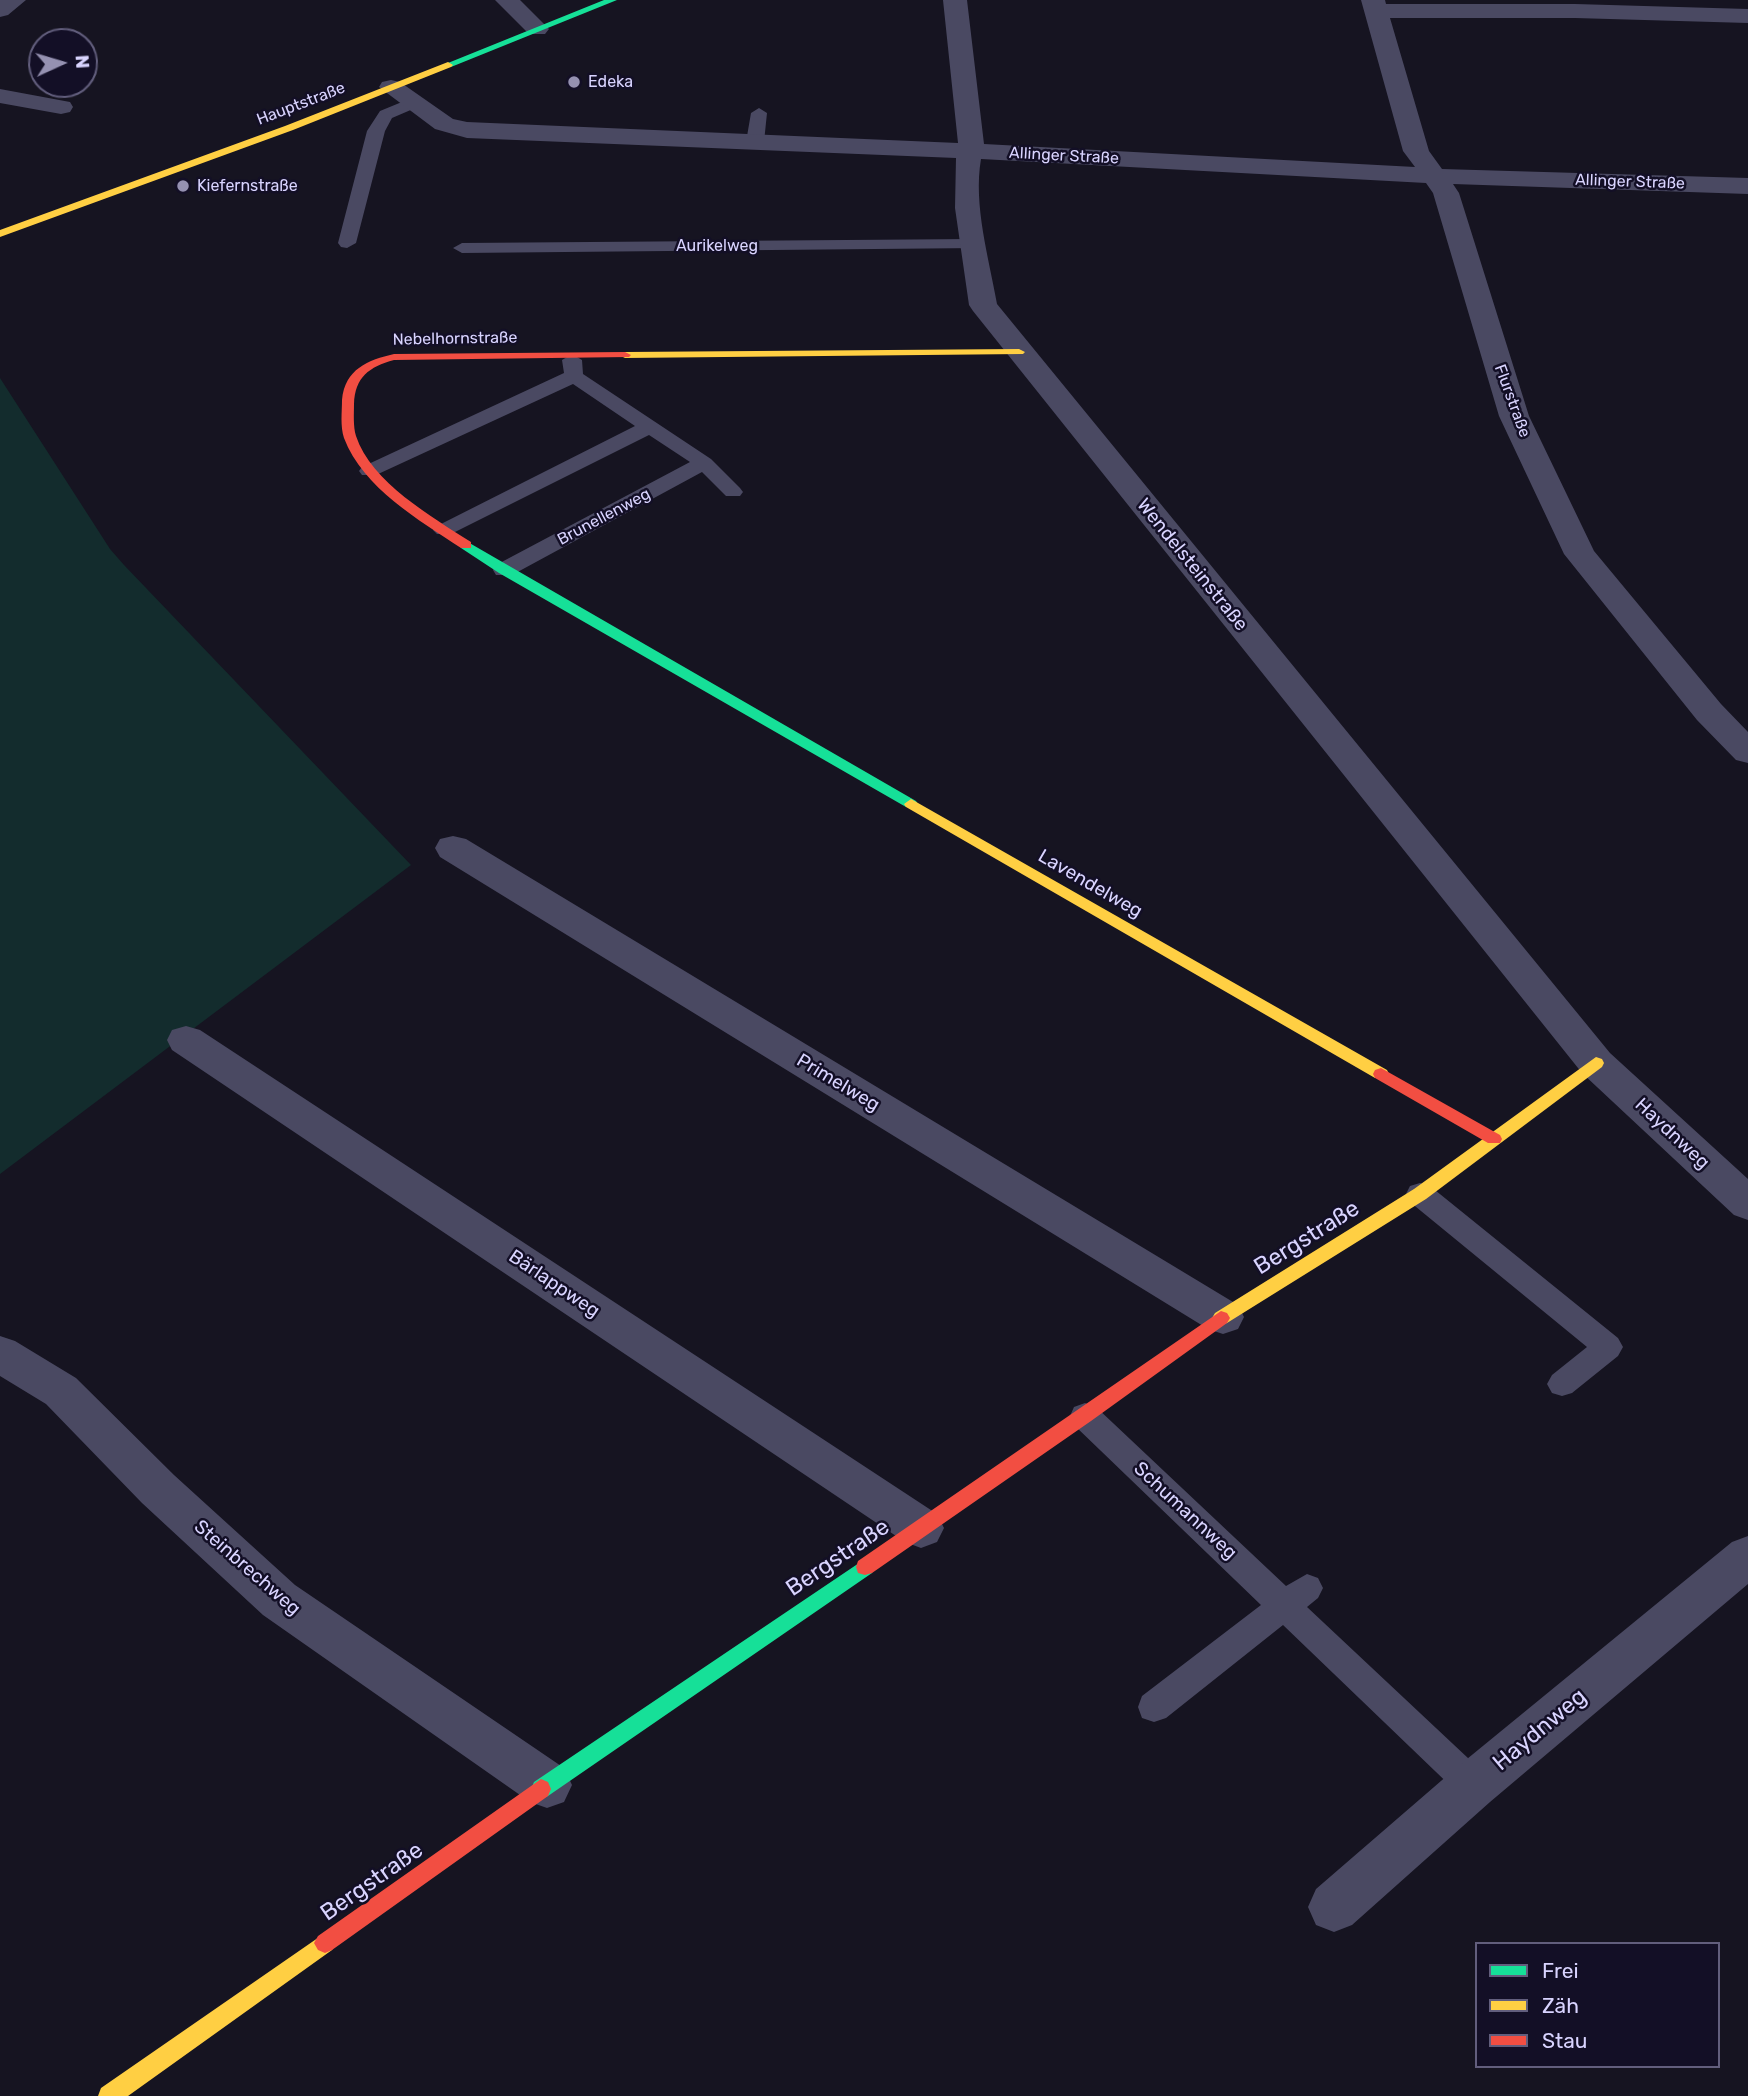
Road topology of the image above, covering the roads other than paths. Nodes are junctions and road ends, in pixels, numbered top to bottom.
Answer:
1 (14, 0) edge
2 (507, 0) edge
3 (612, 0) edge
4 (955, 0) edge
5 (1375, 6) edge
6 (0, 10) edge
7 (1748, 16) edge
8 (537, 29) junction
9 (391, 87) junction
10 (0, 96) edge
11 (414, 103) junction
12 (61, 107) dead end
13 (759, 113) dead end
14 (755, 142) junction
15 (972, 151) junction
16 (1434, 176) junction
17 (1748, 186) edge
18 (0, 234) edge
19 (347, 243) dead end
20 (973, 244) junction
21 (462, 248) dead end
22 (1019, 352) junction
23 (572, 355) junction
24 (574, 376) junction
25 (649, 427) junction
26 (704, 463) junction
27 (369, 471) junction
28 (733, 492) dead end
29 (444, 530) junction
30 (504, 570) junction
31 (666, 665) joint
32 (1748, 752) edge
33 (453, 848) dead end
34 (186, 1040) dead end
35 (1596, 1063) junction
36 (1494, 1139) junction
37 (1420, 1194) junction
38 (1748, 1204) edge
39 (1223, 1317) junction
40 (0, 1354) edge
41 (1562, 1384) dead end
42 (1085, 1416) junction
43 (921, 1528) junction
44 (1748, 1556) edge
45 (1296, 1597) junction
46 (1154, 1707) dead end
47 (547, 1785) junction
48 (1474, 1785) junction
49 (1334, 1906) dead end
50 (108, 2096) edge

1 - 6 street
2 - 8 street
3 - 8 street, Hauptstraße
4 - 15 street, Wendelsteinstraße
5 - 7 street
5 - 16 street, Flurstraße
8 - 9 street, Hauptstraße
9 - 11 street, Allinger Straße
9 - 18 street, Hauptstraße
10 - 12 street
11 - 14 street, Allinger Straße
11 - 19 lane
13 - 14 lane
14 - 15 street, Allinger Straße
15 - 16 street, Allinger Straße
15 - 20 street, Wendelsteinstraße
16 - 17 street, Allinger Straße
16 - 32 street, Flurstraße
20 - 21 lane, Aurikelweg
20 - 22 street, Wendelsteinstraße
22 - 23 street, Nebelhornstraße
22 - 35 street, Wendelsteinstraße
23 - 24 lane
23 - 27 street, Nebelhornstraße
24 - 25 lane
24 - 27 lane
25 - 26 lane
25 - 29 lane
26 - 28 lane
26 - 30 lane, Brunellenweg
27 - 29 street, Nebelhornstraße
29 - 30 street, Nebelhornstraße
30 - 31 street, Nebelhornstraße
31 - 36 street, Lavendelweg
33 - 39 street, Primelweg
34 - 43 street, Bärlappweg
35 - 36 street, Bergstraße
35 - 38 street, Haydnweg
36 - 37 street, Bergstraße
37 - 39 street, Bergstraße
37 - 41 lane
39 - 42 street, Bergstraße
40 - 47 street, Steinbrechweg
42 - 43 street, Bergstraße
42 - 45 lane, Schumannweg
43 - 47 street, Bergstraße
44 - 48 street, Haydnweg
45 - 46 lane
45 - 48 lane, Schumannweg
47 - 50 street, Bergstraße
48 - 49 street, Haydnweg

